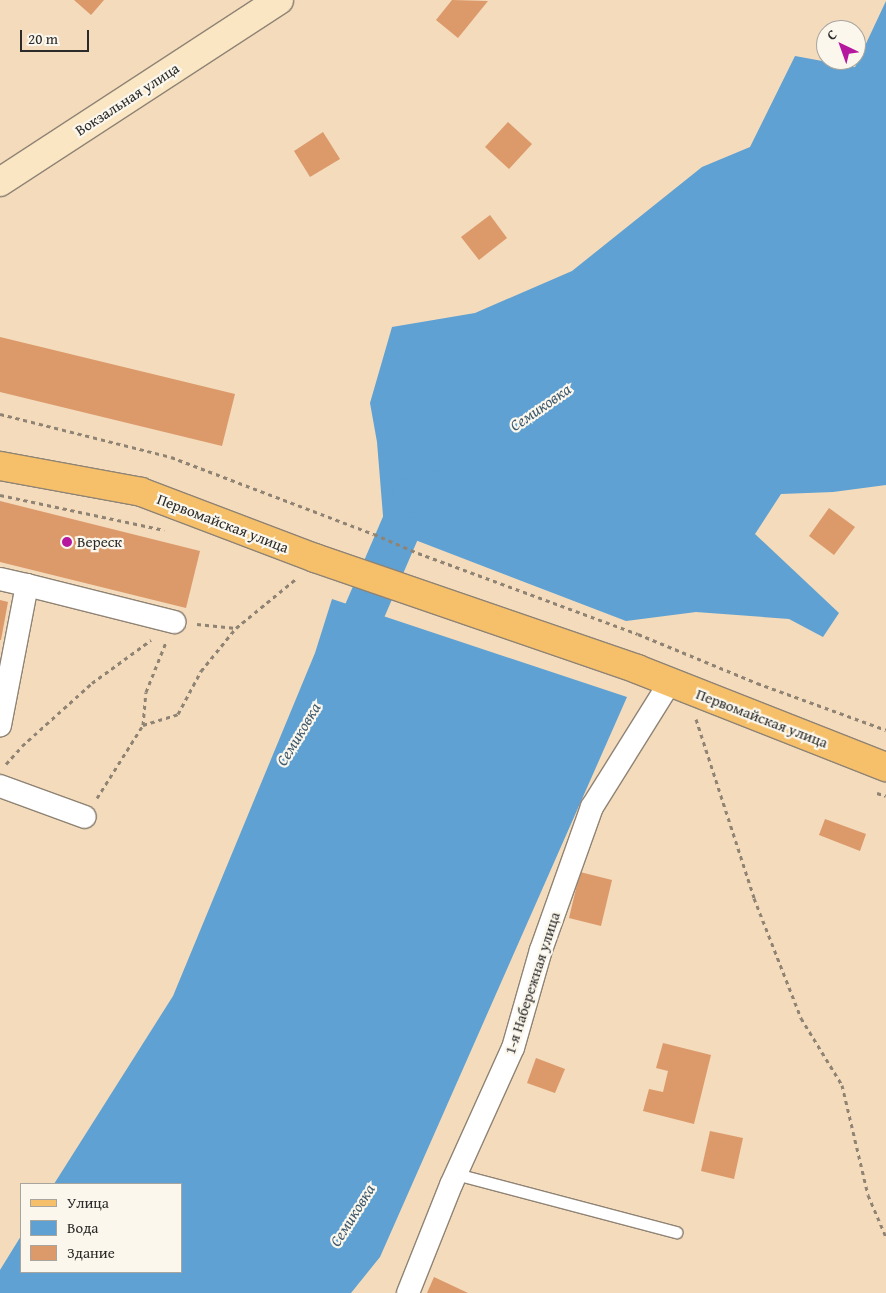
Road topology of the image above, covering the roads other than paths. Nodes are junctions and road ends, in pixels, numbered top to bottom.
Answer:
1 (279, 0) edge
2 (0, 182) edge
3 (0, 466) edge
4 (0, 579) edge
5 (27, 585) junction
6 (174, 622) road end
7 (678, 685) junction
8 (0, 725) edge
9 (886, 768) edge
10 (0, 786) edge
11 (85, 817) road end
12 (456, 1174) junction
13 (676, 1232) dead end
14 (408, 1293) edge

1 - 2 main road, Вокзальная улица
3 - 7 main road, Первомайская улица
4 - 5 street
5 - 6 street
5 - 8 street
7 - 9 main road, Первомайская улица
7 - 12 street, 1-я Набережная улица
10 - 11 street
12 - 13 lane
12 - 14 street, 1-я Набережная улица

